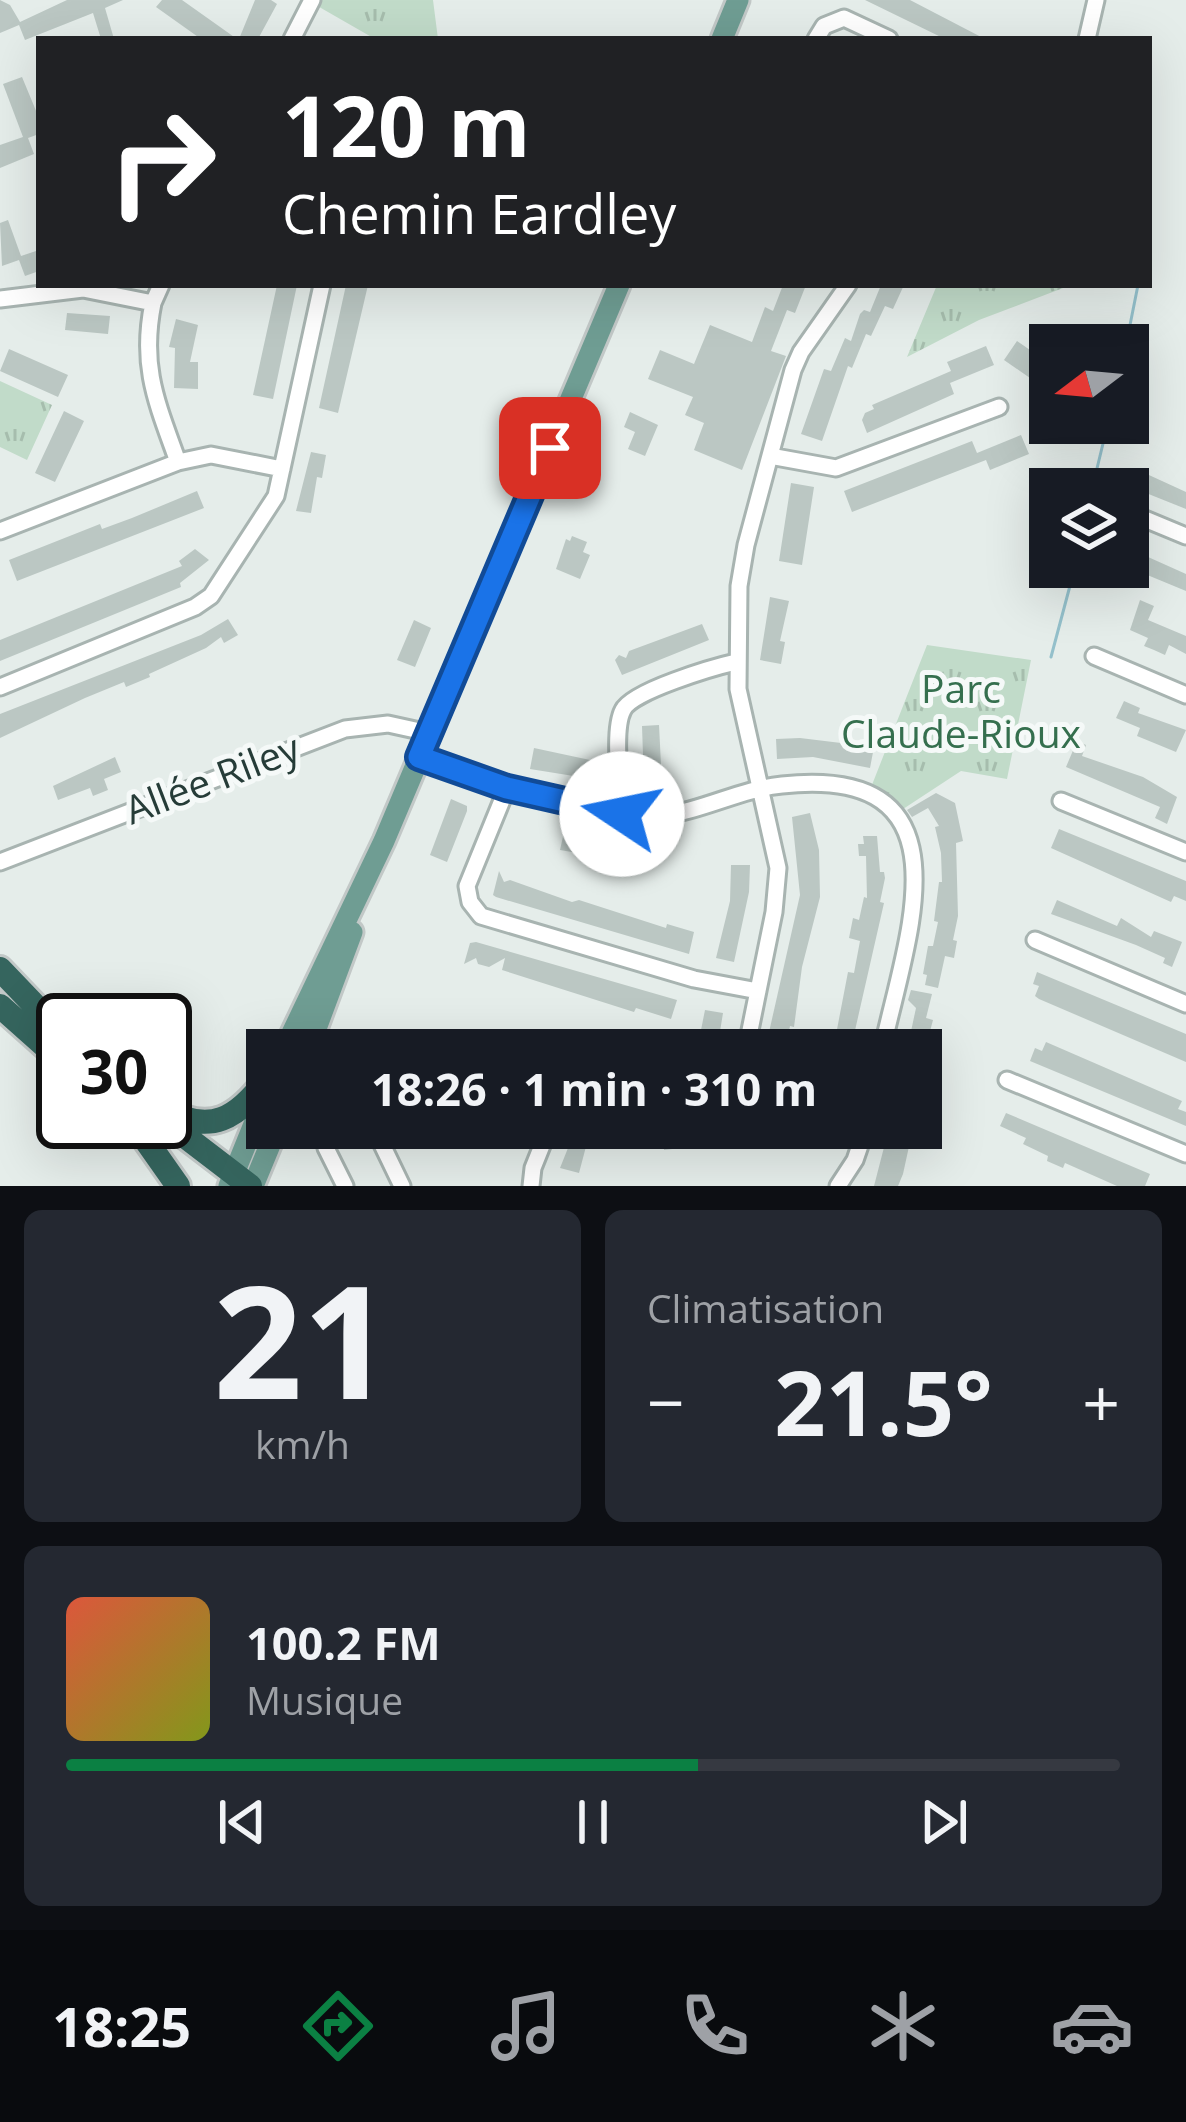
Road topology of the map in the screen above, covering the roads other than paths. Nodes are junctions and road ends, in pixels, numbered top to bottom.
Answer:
1 (312, 0) edge
2 (738, 0) edge
3 (1096, 0) edge
4 (294, 36) edge
5 (723, 36) edge
6 (818, 36) edge
7 (883, 36) edge
8 (1088, 36) edge
9 (160, 288) edge
10 (321, 288) edge
11 (618, 288) edge
12 (846, 288) edge
13 (0, 299) edge
14 (153, 303) junction
15 (999, 407) dead end
16 (770, 456) junction
17 (178, 462) junction
18 (282, 470) junction
19 (1149, 521) edge
20 (0, 531) edge
21 (1186, 536) edge
22 (1094, 656) dead end
23 (736, 662) junction
24 (0, 687) edge
25 (1186, 695) edge
26 (429, 733) junction
27 (419, 757) junction
28 (507, 788) junction
29 (761, 788) junction
30 (1061, 801) dead end
31 (622, 814) junction
32 (384, 841) junction
33 (1186, 852) edge
34 (0, 862) edge
35 (1035, 940) dead end
36 (0, 969) edge
37 (758, 991) junction
38 (1186, 1004) edge
39 (0, 1006) edge
40 (36, 1007) edge
41 (294, 1029) edge
42 (316, 1029) edge
43 (750, 1029) edge
44 (886, 1029) edge
45 (36, 1038) edge
46 (1007, 1080) dead end
47 (246, 1102) edge
48 (192, 1122) edge
49 (192, 1143) edge
50 (154, 1149) edge
51 (182, 1149) edge
52 (249, 1149) edge
53 (262, 1149) edge
54 (326, 1149) edge
55 (384, 1149) edge
56 (540, 1149) edge
57 (859, 1149) edge
58 (1186, 1154) edge
59 (238, 1183) edge
60 (178, 1186) edge
61 (345, 1186) edge
62 (402, 1186) edge
63 (531, 1186) edge
64 (838, 1186) edge

1 - 4 street
2 - 5 main road
3 - 8 street
6 - 7 street
9 - 14 street
10 - 18 street
11 - 26 main road
12 - 16 street
13 - 14 street
14 - 17 street
15 - 16 street
16 - 23 street
17 - 18 street
17 - 20 street
18 - 24 street
19 - 21 street
22 - 25 street
23 - 29 street
23 - 31 street
26 - 27 main road
26 - 34 street, Allée Riley
27 - 28 street
27 - 32 main road
28 - 31 street
28 - 37 street
29 - 31 street
29 - 37 street
29 - 44 street
30 - 33 street
32 - 41 main road
32 - 42 main road
35 - 38 street
36 - 40 highway
37 - 43 street
39 - 45 highway
46 - 58 street
47 - 48 highway
49 - 59 highway
50 - 60 highway
51 - 59 highway
52 - 59 main road
53 - 59 main road
54 - 61 street
55 - 62 street
56 - 63 street
57 - 64 street

